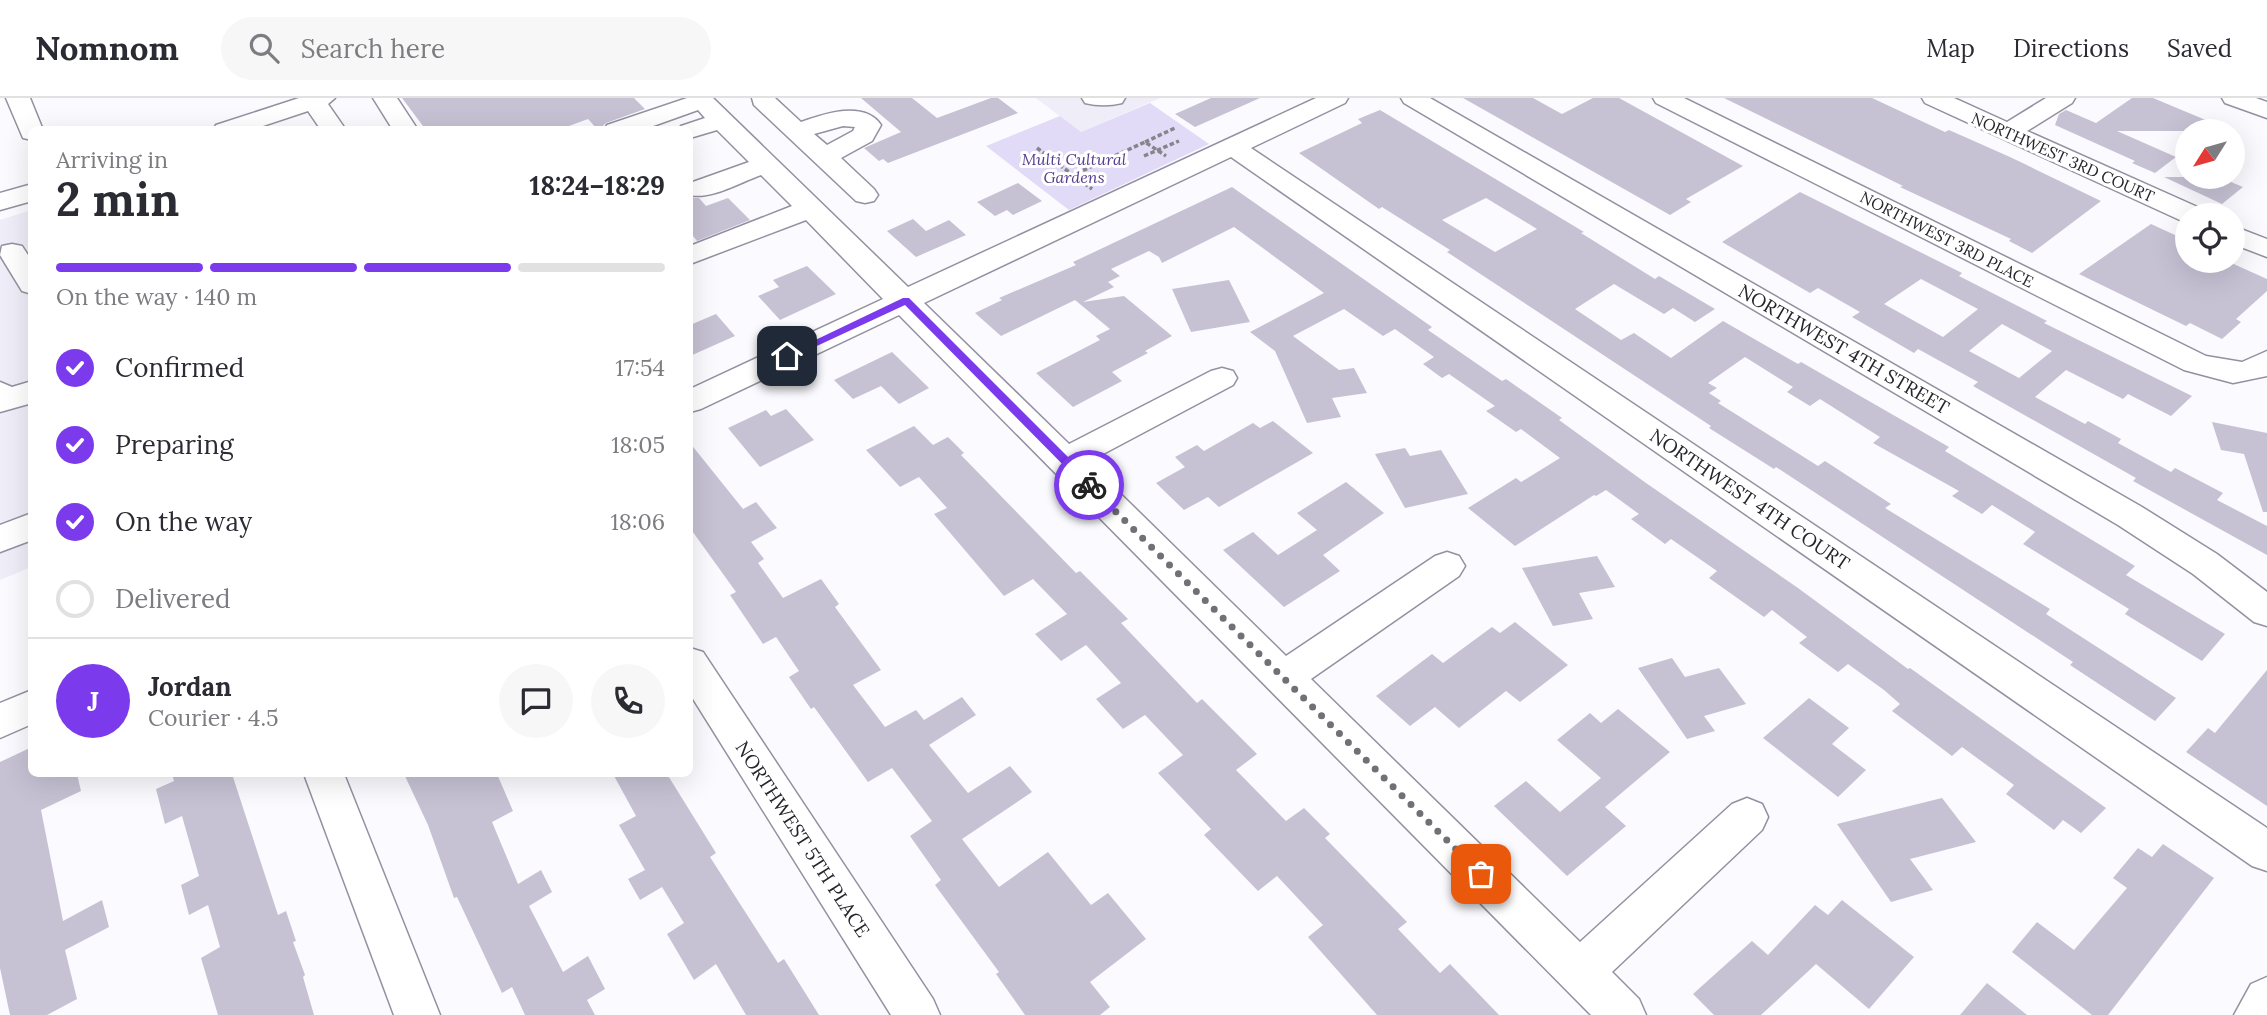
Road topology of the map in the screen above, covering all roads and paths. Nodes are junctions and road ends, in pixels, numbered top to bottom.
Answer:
1 (12, 98) edge
2 (18, 98) edge
3 (387, 98) edge
4 (1094, 98) edge
5 (1113, 98) edge
6 (1336, 98) edge
7 (1413, 98) edge
8 (1665, 98) edge
9 (1934, 98) edge
10 (2063, 98) edge
11 (2234, 98) edge
12 (318, 99) edge
13 (766, 99) edge
14 (0, 101) edge
15 (2267, 111) edge
16 (706, 113) edge
17 (29, 126) edge
18 (237, 126) edge
19 (325, 126) edge
20 (404, 126) edge
21 (637, 126) edge
22 (1175, 128) dead end
23 (2008, 132) junction
24 (1179, 141) dead end
25 (1145, 142) junction
26 (809, 143) junction
27 (1233, 147) junction
28 (1037, 148) dead end
29 (1158, 150) junction
30 (1144, 156) dead end
31 (1169, 158) dead end
32 (764, 161) junction
33 (1073, 175) junction
34 (698, 189) dead end
35 (28, 193) edge
36 (1099, 194) dead end
37 (865, 195) dead end
38 (0, 202) edge
39 (2175, 207) edge
40 (812, 208) junction
41 (2245, 239) edge
42 (4, 247) edge
43 (2267, 249) edge
44 (693, 255) edge
45 (28, 280) edge
46 (906, 300) junction
47 (2267, 361) edge
48 (1222, 378) dead end
49 (0, 393) edge
50 (28, 393) edge
51 (693, 400) edge
52 (1065, 460) junction
53 (28, 528) edge
54 (0, 538) edge
55 (1447, 566) dead end
56 (2267, 612) edge
57 (693, 668) edge
58 (1283, 678) junction
59 (28, 708) edge
60 (0, 720) edge
61 (325, 777) edge
62 (1747, 817) dead end
63 (2267, 852) edge
64 (1580, 972) junction
65 (2267, 1000) edge
66 (416, 1015) edge
67 (917, 1015) edge
68 (1623, 1015) edge
69 (2257, 1015) edge

1 - 14 street
2 - 17 street
3 - 20 street
4 - 5 street
6 - 27 street
7 - 56 street, NORTHWEST 4TH STREET
8 - 47 street, NORTHWEST 3RD PLACE
9 - 23 street, NORTHWEST 3RD COURT
10 - 23 street
11 - 15 street
12 - 18 street
12 - 19 street
13 - 16 street
13 - 26 street
16 - 21 street
16 - 32 street
22 - 25 path
23 - 39 street, NORTHWEST 3RD COURT
24 - 29 path
25 - 29 path
25 - 33 path
26 - 32 street
26 - 37 street
27 - 46 street
27 - 63 street, NORTHWEST 4TH COURT
28 - 33 path
29 - 30 path
29 - 31 path
32 - 34 street
32 - 40 street
33 - 36 path
35 - 38 street
40 - 44 street
40 - 46 street
41 - 43 street
42 - 45 street
46 - 51 street
46 - 52 street
48 - 52 street
49 - 50 street
52 - 58 street
53 - 54 street
55 - 58 street
57 - 67 street, NORTHWEST 5TH PLACE
58 - 64 street
59 - 60 street
61 - 66 street
62 - 64 street
64 - 68 street
65 - 69 street

